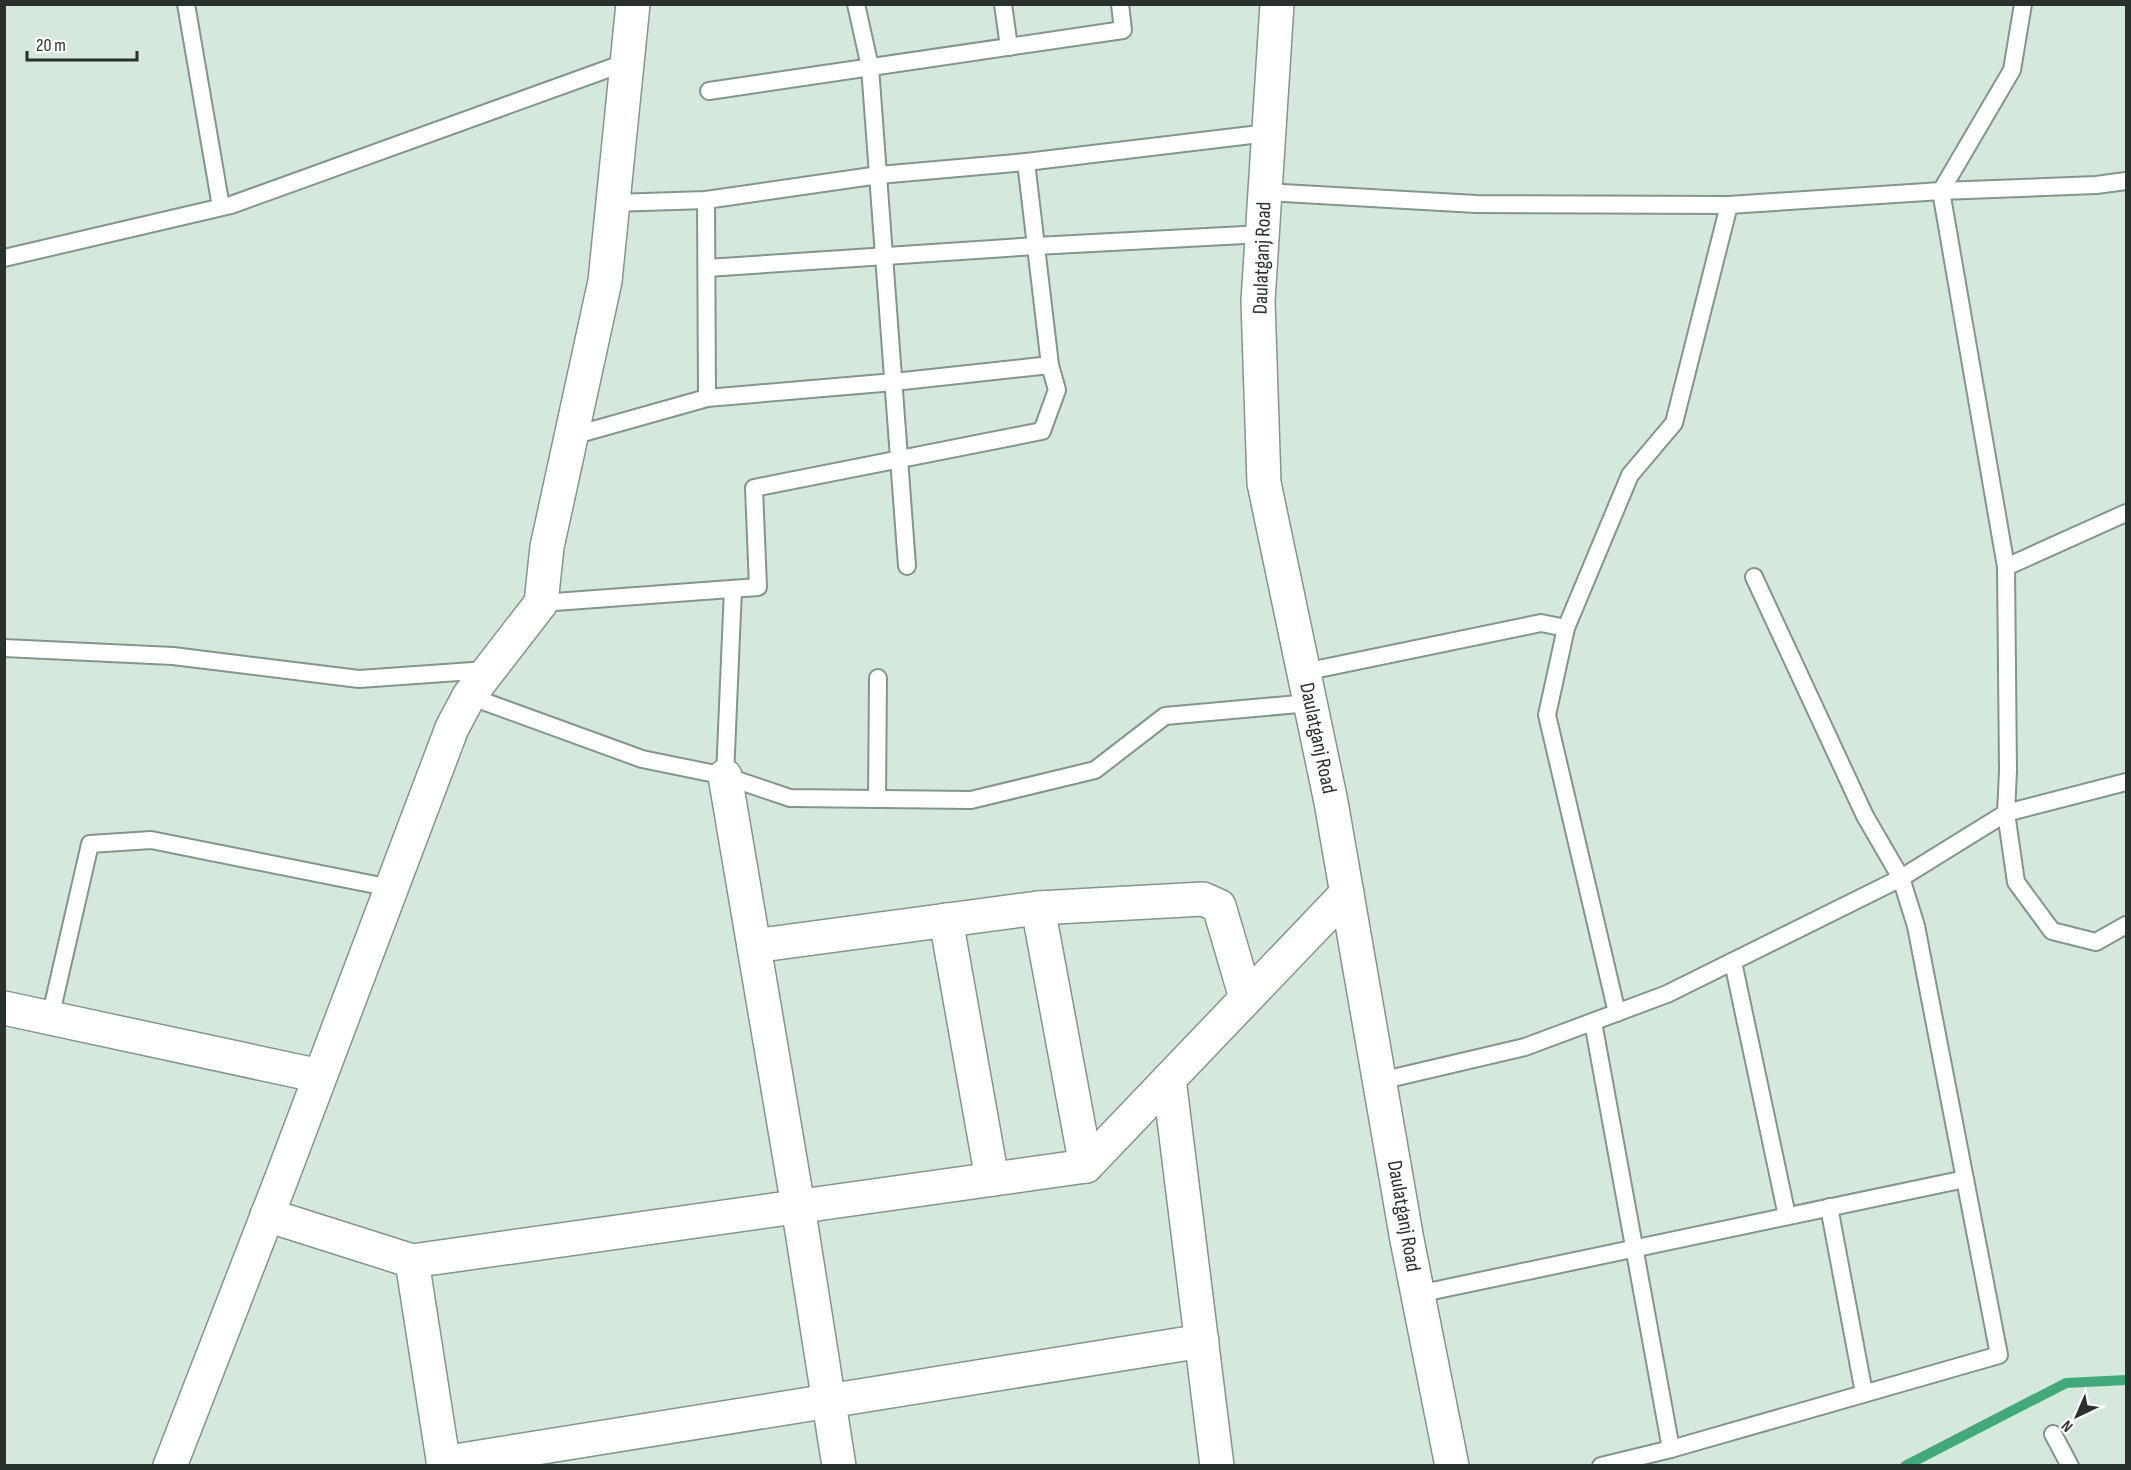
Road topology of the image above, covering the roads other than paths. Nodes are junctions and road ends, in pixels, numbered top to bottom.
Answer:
1 (186, 4) edge
2 (633, 4) edge
3 (856, 4) edge
4 (1003, 4) edge
5 (1120, 4) edge
6 (1277, 4) edge
7 (2023, 4) edge
8 (1009, 47) junction
9 (627, 62) junction
10 (870, 67) junction
11 (709, 91) dead end
12 (1269, 133) junction
13 (1026, 162) junction
14 (879, 176) junction
15 (2127, 181) edge
16 (1941, 191) junction
17 (1265, 192) junction
18 (706, 200) junction
19 (613, 203) junction
20 (1729, 205) junction
21 (221, 207) junction
22 (1263, 234) junction
23 (1036, 246) junction
24 (885, 257) junction
25 (4, 258) edge
26 (707, 268) junction
27 (1050, 365) junction
28 (894, 382) junction
29 (707, 398) junction
30 (572, 436) junction
31 (900, 459) junction
32 (2127, 513) edge
33 (907, 566) dead end
34 (2006, 567) junction
35 (1754, 577) dead end
36 (733, 589) junction
37 (541, 603) junction
38 (1566, 628) junction
39 (4, 648) edge
40 (878, 678) dead end
41 (479, 683) junction
42 (1307, 687) junction
43 (725, 776) junction
44 (2127, 782) edge
45 (877, 799) junction
46 (2006, 813) junction
47 (1901, 878) junction
48 (391, 888) junction
49 (1347, 893) junction
50 (1038, 908) junction
51 (946, 920) junction
52 (2127, 925) edge
53 (754, 946) junction
54 (1733, 962) junction
55 (1246, 998) junction
56 (4, 1008) edge
57 (1617, 1013) junction
58 (50, 1018) junction
59 (1593, 1022) junction
60 (320, 1076) junction
61 (1169, 1079) junction
62 (1380, 1081) junction
63 (1086, 1166) junction
64 (992, 1179) junction
65 (1965, 1179) junction
66 (798, 1206) junction
67 (1829, 1207) junction
68 (267, 1215) junction
69 (1787, 1216) junction
70 (1634, 1248) junction
71 (412, 1261) junction
72 (1418, 1294) junction
73 (1202, 1341) junction
74 (1864, 1394) junction
75 (828, 1401) junction
76 (2053, 1434) dead end
77 (1671, 1449) junction
78 (443, 1464) edge
79 (170, 1466) edge
80 (839, 1466) edge
81 (1217, 1466) edge
82 (1452, 1466) edge
83 (1601, 1466) edge
84 (2070, 1466) edge

1 - 21 lane
2 - 9 street
3 - 10 lane
4 - 8 lane
5 - 8 lane
6 - 12 street, Daulatganj Road
7 - 16 lane
8 - 10 lane
9 - 19 street
9 - 21 lane
10 - 11 lane
10 - 14 lane
12 - 13 lane
12 - 17 street, Daulatganj Road
13 - 14 lane
13 - 23 lane
14 - 18 lane
14 - 24 lane
15 - 16 lane
16 - 20 lane
16 - 34 lane
17 - 20 lane
17 - 22 street, Daulatganj Road
18 - 19 lane
18 - 26 lane
19 - 30 street
20 - 38 lane
21 - 25 lane
22 - 23 lane
22 - 42 street, Daulatganj Road
23 - 24 lane
23 - 27 lane
24 - 26 lane
24 - 28 lane
26 - 29 lane
27 - 28 lane
27 - 31 lane
28 - 29 lane
28 - 31 lane
29 - 30 lane
30 - 37 street
31 - 33 lane
31 - 36 lane
32 - 34 lane
34 - 46 lane
35 - 47 lane
36 - 37 lane
36 - 43 lane
37 - 41 street
38 - 42 lane
38 - 57 lane
39 - 41 lane
40 - 45 lane
41 - 43 lane
41 - 48 street
42 - 45 lane
42 - 49 street, Daulatganj Road
43 - 45 lane
43 - 53 street
44 - 46 lane
46 - 47 lane
46 - 52 lane
47 - 54 lane
47 - 65 lane
48 - 58 lane
48 - 60 street
49 - 55 street
49 - 62 street, Daulatganj Road
50 - 51 street
50 - 55 street
50 - 63 street
51 - 53 street
51 - 64 street
53 - 66 street
54 - 57 lane
54 - 69 lane
55 - 61 street
56 - 58 street
57 - 59 lane
58 - 60 street
59 - 62 lane
59 - 70 lane
60 - 68 street
61 - 63 street
61 - 73 street
62 - 72 street, Daulatganj Road
63 - 64 street
64 - 66 street
65 - 67 lane
65 - 74 lane
66 - 71 street
66 - 75 street
67 - 69 lane
67 - 74 lane
68 - 71 street
68 - 79 street
69 - 70 lane
70 - 72 lane
70 - 77 lane
71 - 78 street
72 - 82 street, Daulatganj Road
73 - 75 street
73 - 81 street
74 - 77 lane
75 - 78 street
75 - 80 street
76 - 84 lane
77 - 83 lane

